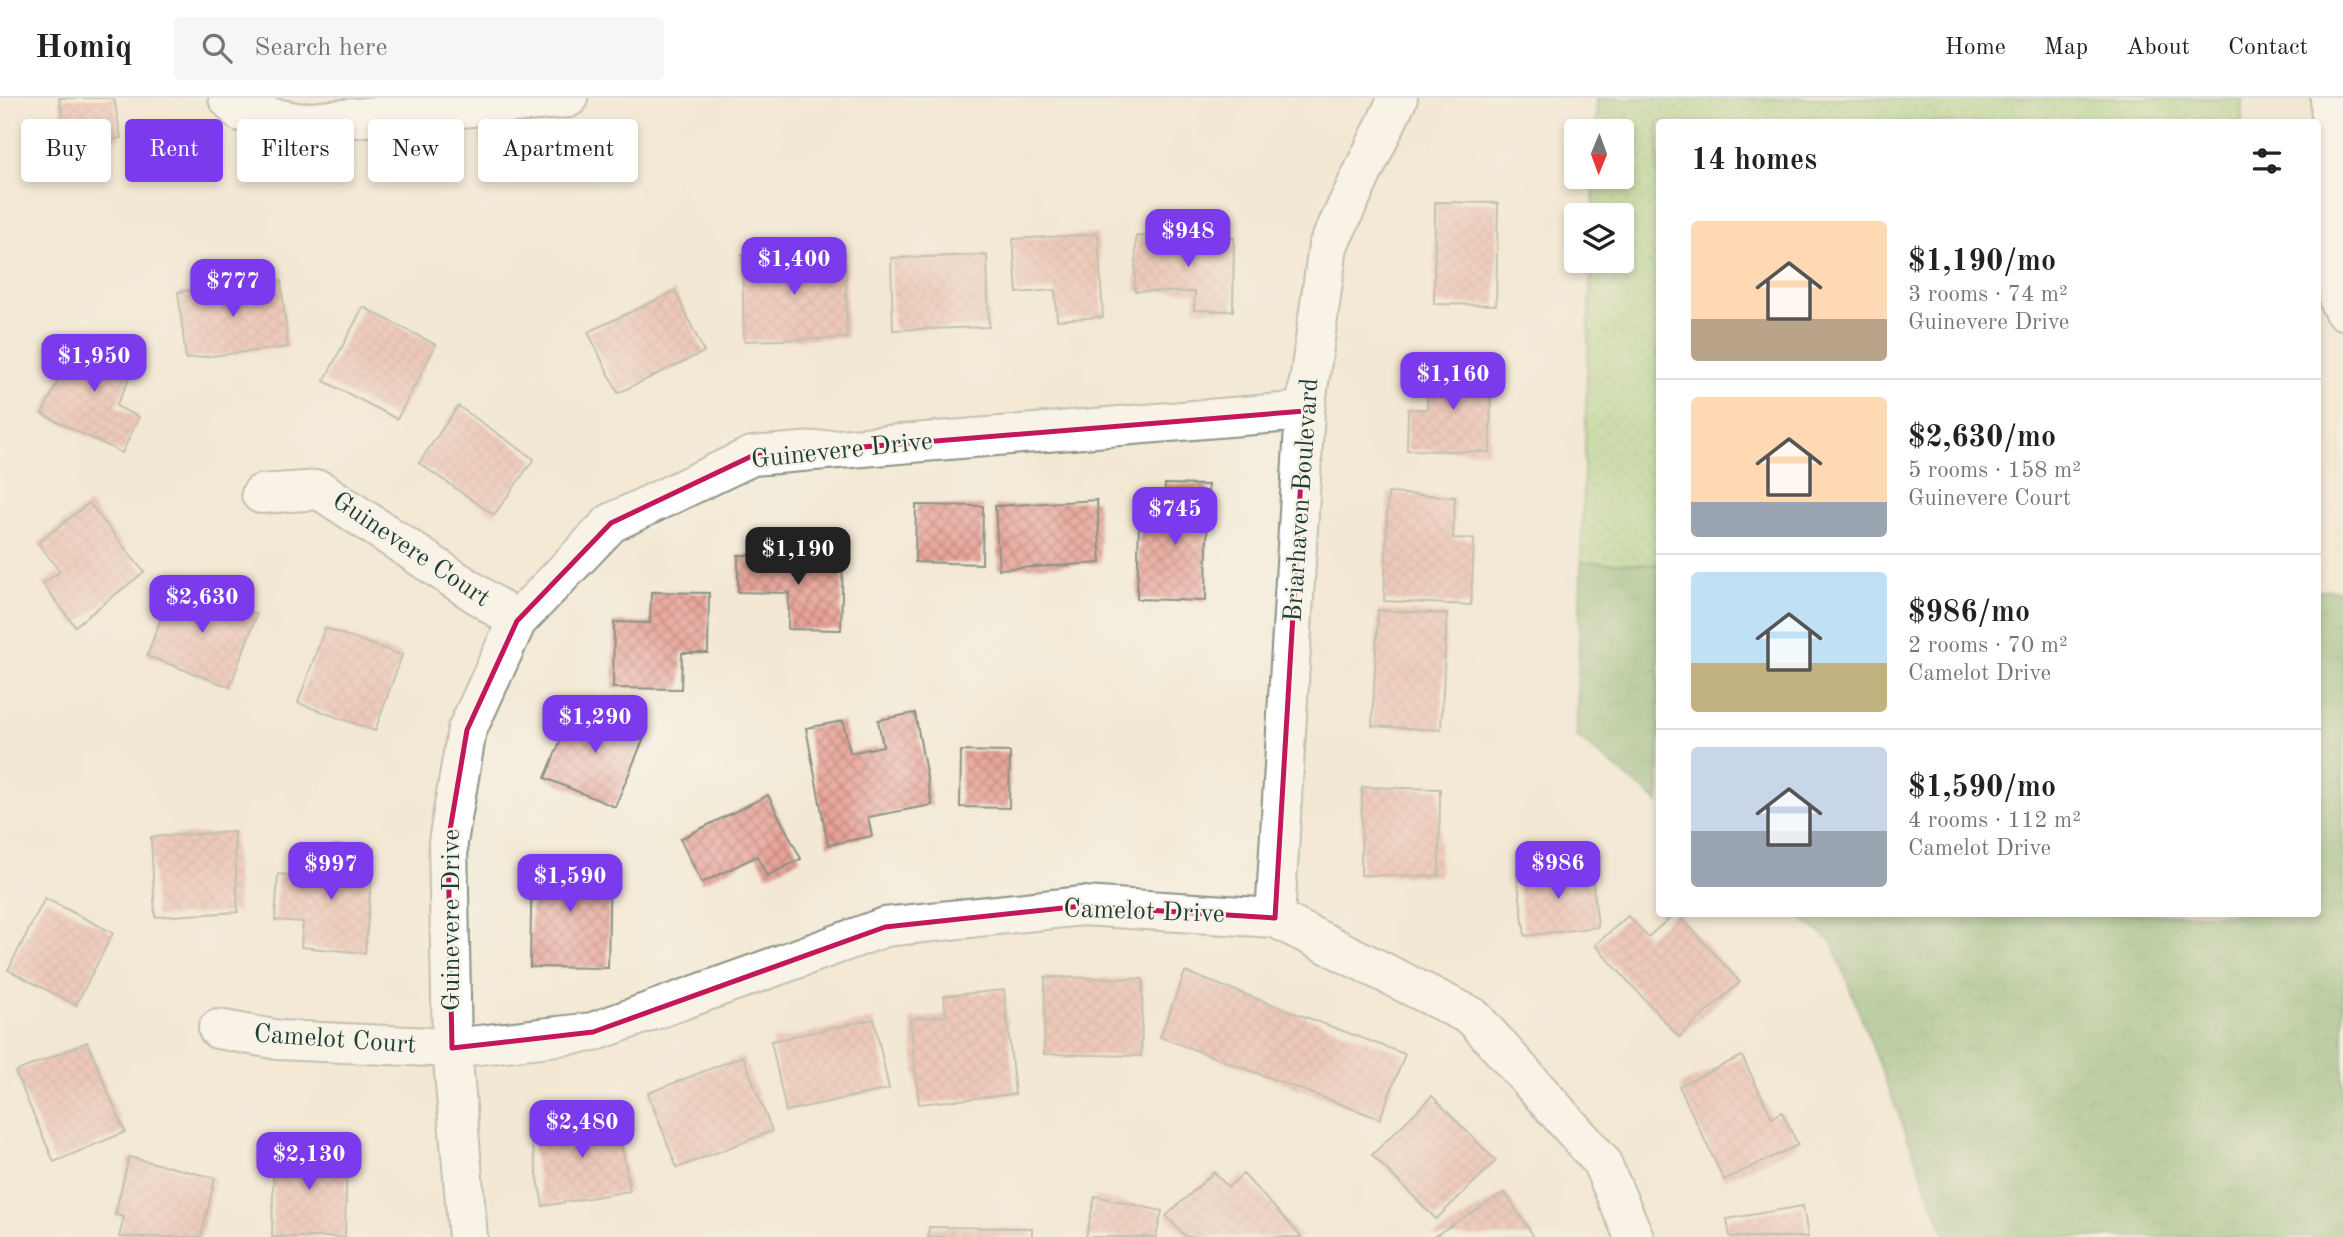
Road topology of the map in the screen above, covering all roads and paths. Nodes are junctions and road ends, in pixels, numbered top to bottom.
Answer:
1 (228, 98) edge
2 (568, 98) edge
3 (1398, 98) edge
4 (2330, 98) edge
5 (2343, 310) edge
6 (1305, 411) junction
7 (261, 494) dead end
8 (516, 621) junction
9 (1275, 918) junction
10 (218, 1029) dead end
11 (452, 1048) junction
12 (468, 1237) edge
13 (1634, 1237) edge

1 - 2 street
3 - 6 street, Briarhaven Boulevard
4 - 5 street
6 - 8 street, Guinevere Drive
6 - 9 street, Briarhaven Boulevard
7 - 8 street, Guinevere Court
8 - 11 street, Guinevere Drive
9 - 11 street, Camelot Drive
9 - 13 street, Camelot Drive
10 - 11 street, Camelot Court
11 - 12 street, Guinevere Drive

